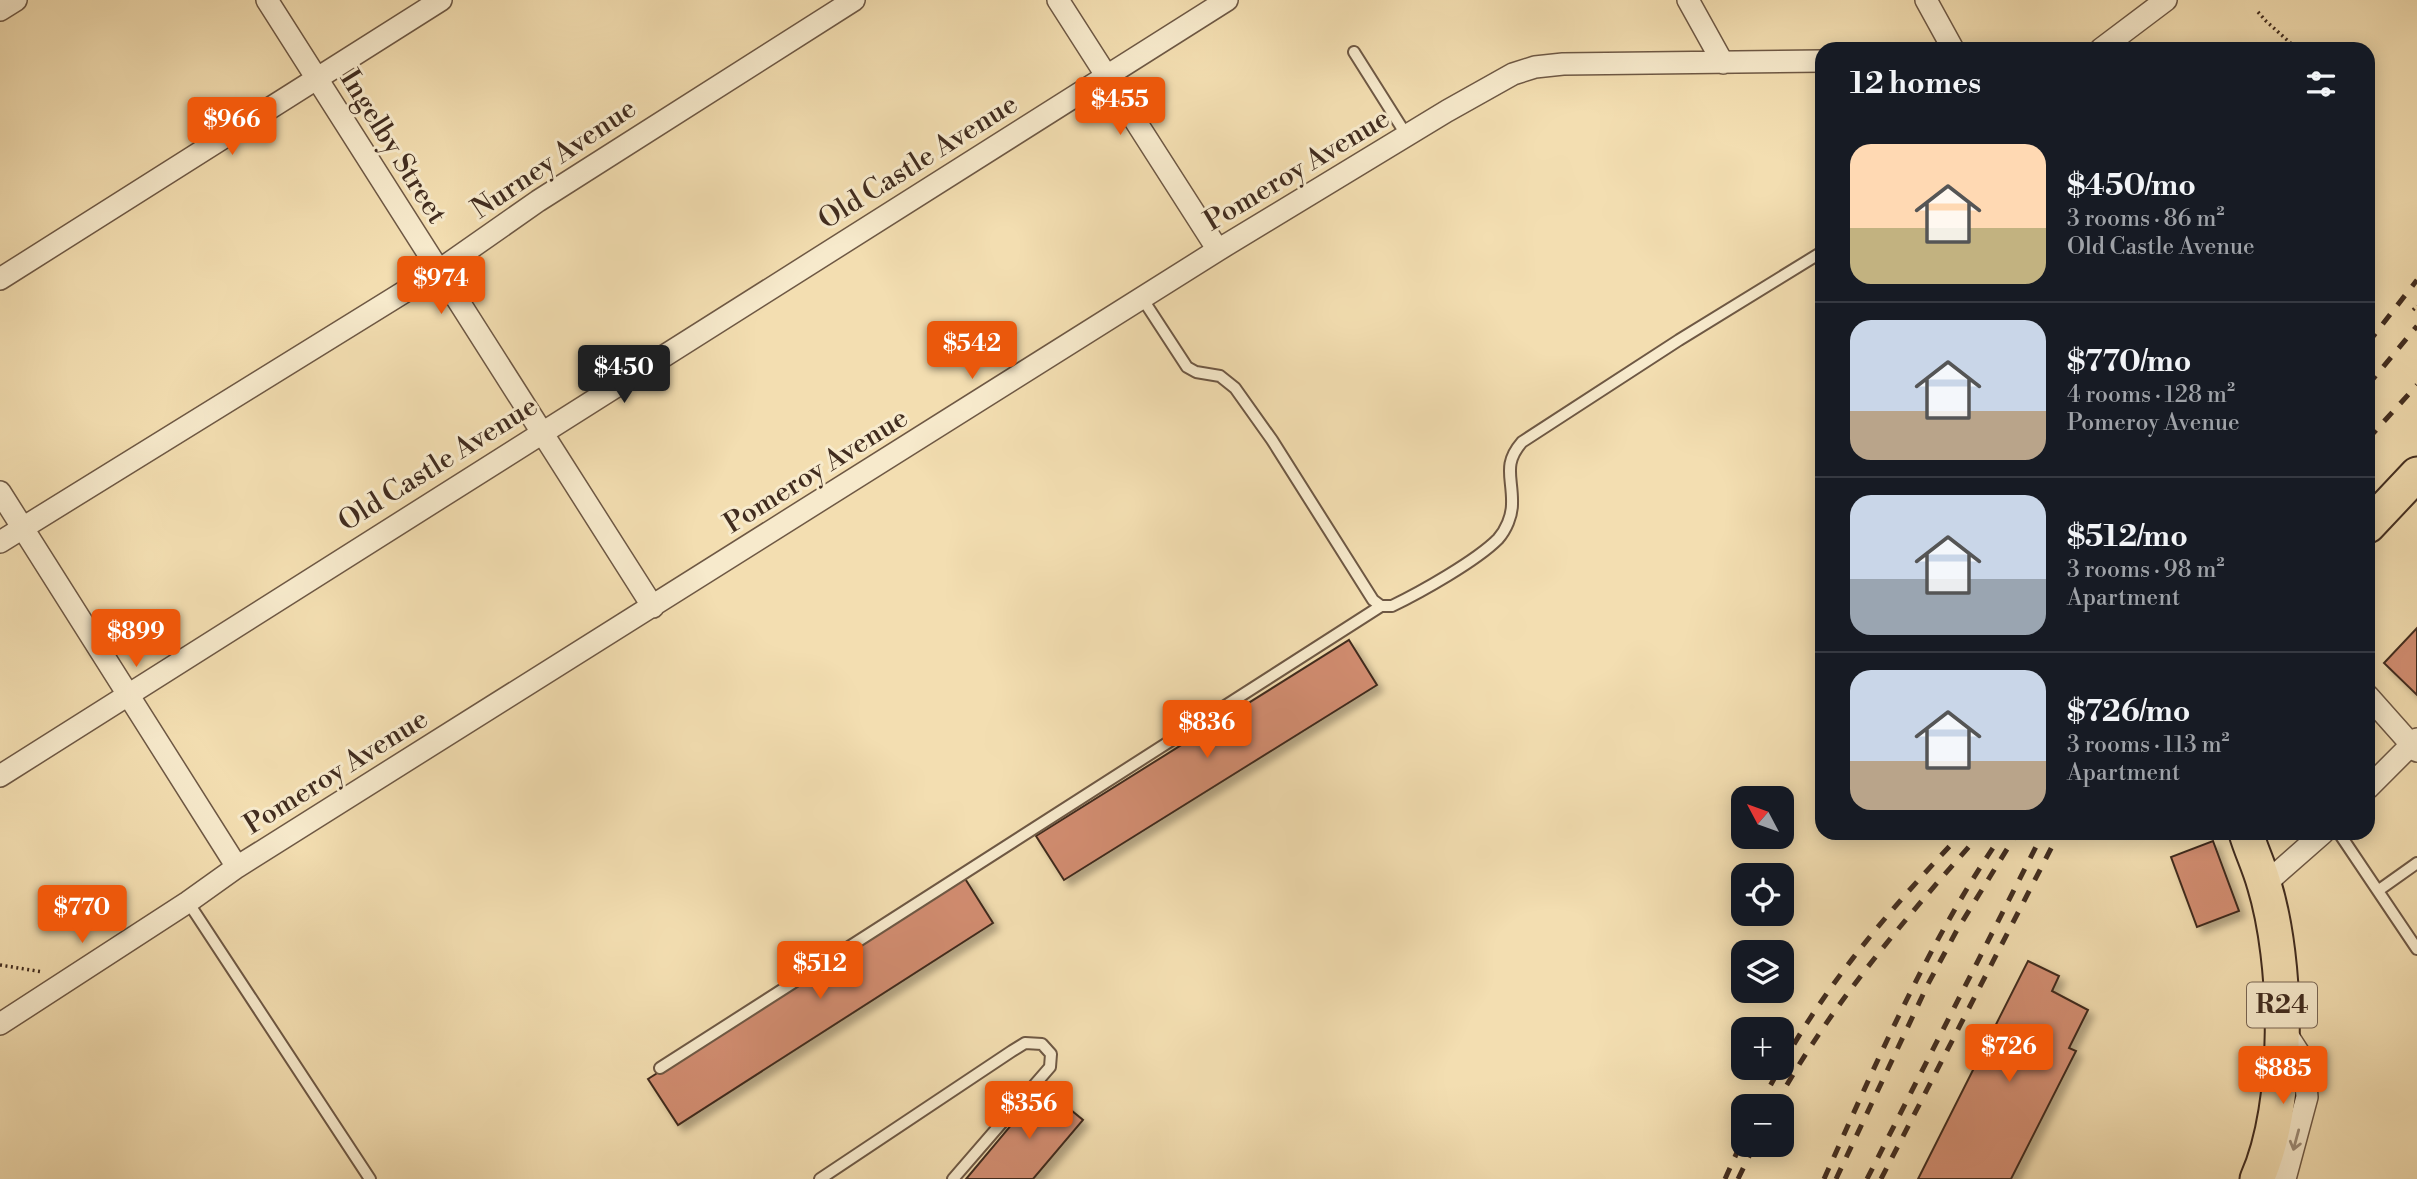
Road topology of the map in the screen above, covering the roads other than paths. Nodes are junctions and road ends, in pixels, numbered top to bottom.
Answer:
1 (16, 0) edge
2 (267, 0) edge
3 (441, 0) edge
4 (854, 0) edge
5 (1058, 0) edge
6 (1227, 0) edge
7 (1688, 0) edge
8 (1926, 0) edge
9 (2166, 0) edge
10 (2139, 8) edge
11 (0, 10) edge
12 (1949, 42) edge
13 (2107, 42) edge
14 (1354, 52) dead end
15 (1815, 61) edge
16 (1724, 63) junction
17 (1106, 77) junction
18 (317, 78) junction
19 (1407, 135) junction
20 (1218, 250) junction
21 (1815, 256) edge
22 (438, 271) junction
23 (0, 279) edge
24 (1142, 298) junction
25 (540, 433) junction
26 (2417, 474) edge
27 (0, 492) edge
28 (2375, 519) edge
29 (23, 528) junction
30 (0, 542) edge
31 (1381, 606) junction
32 (653, 607) junction
33 (127, 695) junction
34 (2375, 703) edge
35 (2415, 744) edge
36 (0, 776) edge
37 (2375, 781) edge
38 (2248, 840) edge
39 (2315, 840) edge
40 (2344, 840) edge
41 (2417, 863) edge
42 (237, 867) junction
43 (2264, 885) junction
44 (2379, 890) junction
45 (188, 902) junction
46 (2417, 949) edge
47 (0, 1024) edge
48 (2284, 1030) junction
49 (660, 1068) dead end
50 (370, 1179) edge
51 (820, 1179) edge
52 (953, 1179) edge
53 (2257, 1179) edge
54 (2286, 1179) edge

1 - 11 street
2 - 18 street, Ingelby Street
3 - 18 street
4 - 22 street, Nurney Avenue
5 - 17 street
6 - 17 street, Old Castle Avenue
7 - 16 street
8 - 12 street
9 - 10 street
10 - 13 street
14 - 19 lane
15 - 16 street, Pomeroy Avenue
16 - 19 street, Pomeroy Avenue
17 - 20 street
17 - 25 street, Old Castle Avenue
18 - 22 street, Ingelby Street
18 - 23 street
19 - 20 street, Pomeroy Avenue
20 - 24 street, Pomeroy Avenue
21 - 31 lane
22 - 25 street, Ingelby Street
22 - 29 street, Nurney Avenue
24 - 31 lane
24 - 32 street, Pomeroy Avenue
25 - 32 street, Ingelby Street
25 - 33 street, Old Castle Avenue
26 - 28 main road
27 - 29 street
29 - 30 street, Nurney Avenue
29 - 33 street
31 - 49 lane
32 - 42 street, Pomeroy Avenue
33 - 36 street, Old Castle Avenue
33 - 42 street
34 - 35 street
35 - 37 street
38 - 43 main road, R24
39 - 43 street
40 - 44 lane
41 - 44 lane
42 - 45 street, Pomeroy Avenue
43 - 48 main road, R24
44 - 46 lane
45 - 47 street, Pomeroy Avenue
45 - 50 lane
48 - 53 main road, R24
48 -> 54 street
51 - 52 lane

